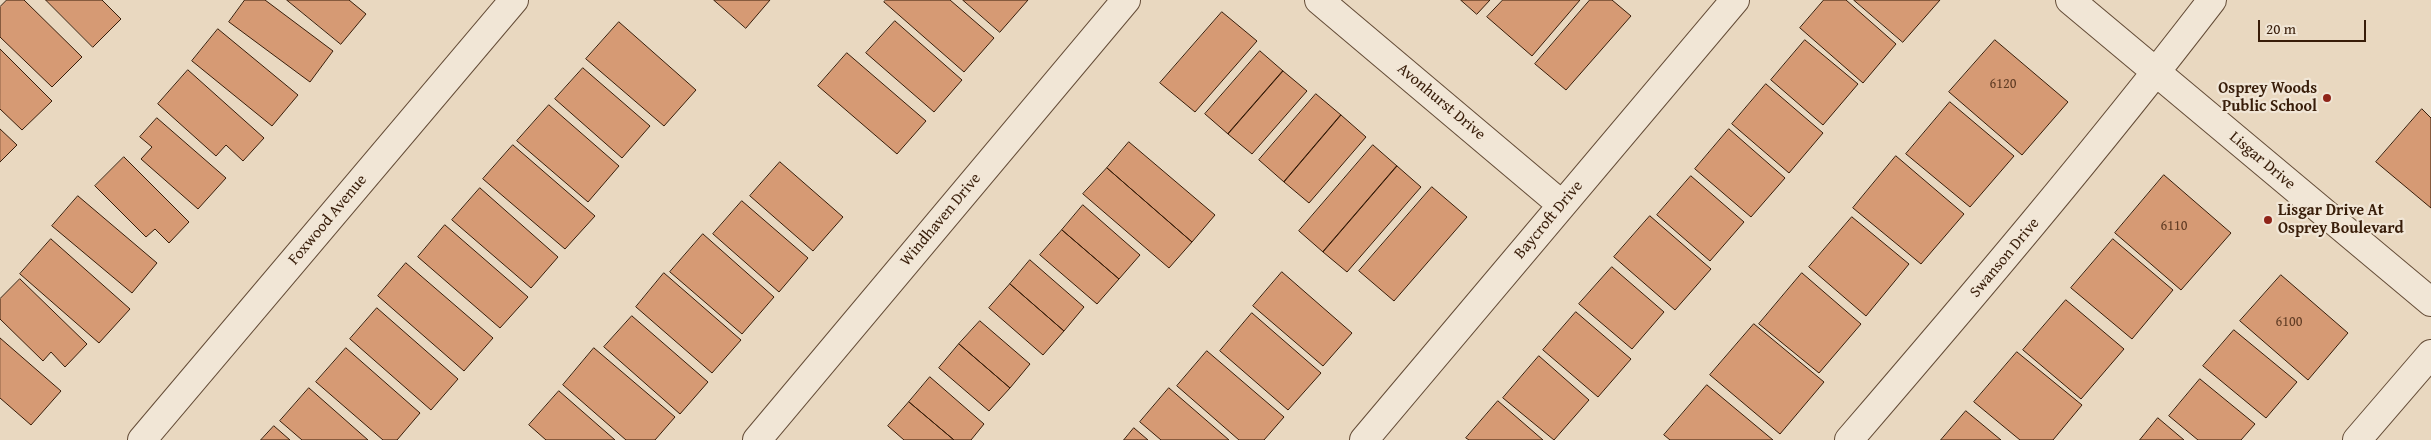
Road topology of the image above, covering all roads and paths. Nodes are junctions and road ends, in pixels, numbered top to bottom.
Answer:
1 (514, 0) edge
2 (1126, 0) edge
3 (1319, 0) edge
4 (1735, 0) edge
5 (2070, 0) edge
6 (2212, 0) edge
7 (2156, 73) junction
8 (1562, 205) junction
9 (2431, 302) edge
10 (2431, 354) edge
11 (142, 440) edge
12 (757, 440) edge
13 (1364, 440) edge
14 (1849, 440) edge
15 (2357, 440) edge

1 - 11 street, Foxwood Avenue
2 - 12 street, Windhaven Drive
3 - 8 street, Avonhurst Drive
4 - 8 street, Baycroft Drive
5 - 7 street, Lisgar Drive
6 - 7 street, Swanson Drive
7 - 9 street, Lisgar Drive
7 - 14 street, Swanson Drive
8 - 13 street, Baycroft Drive
10 - 15 street

